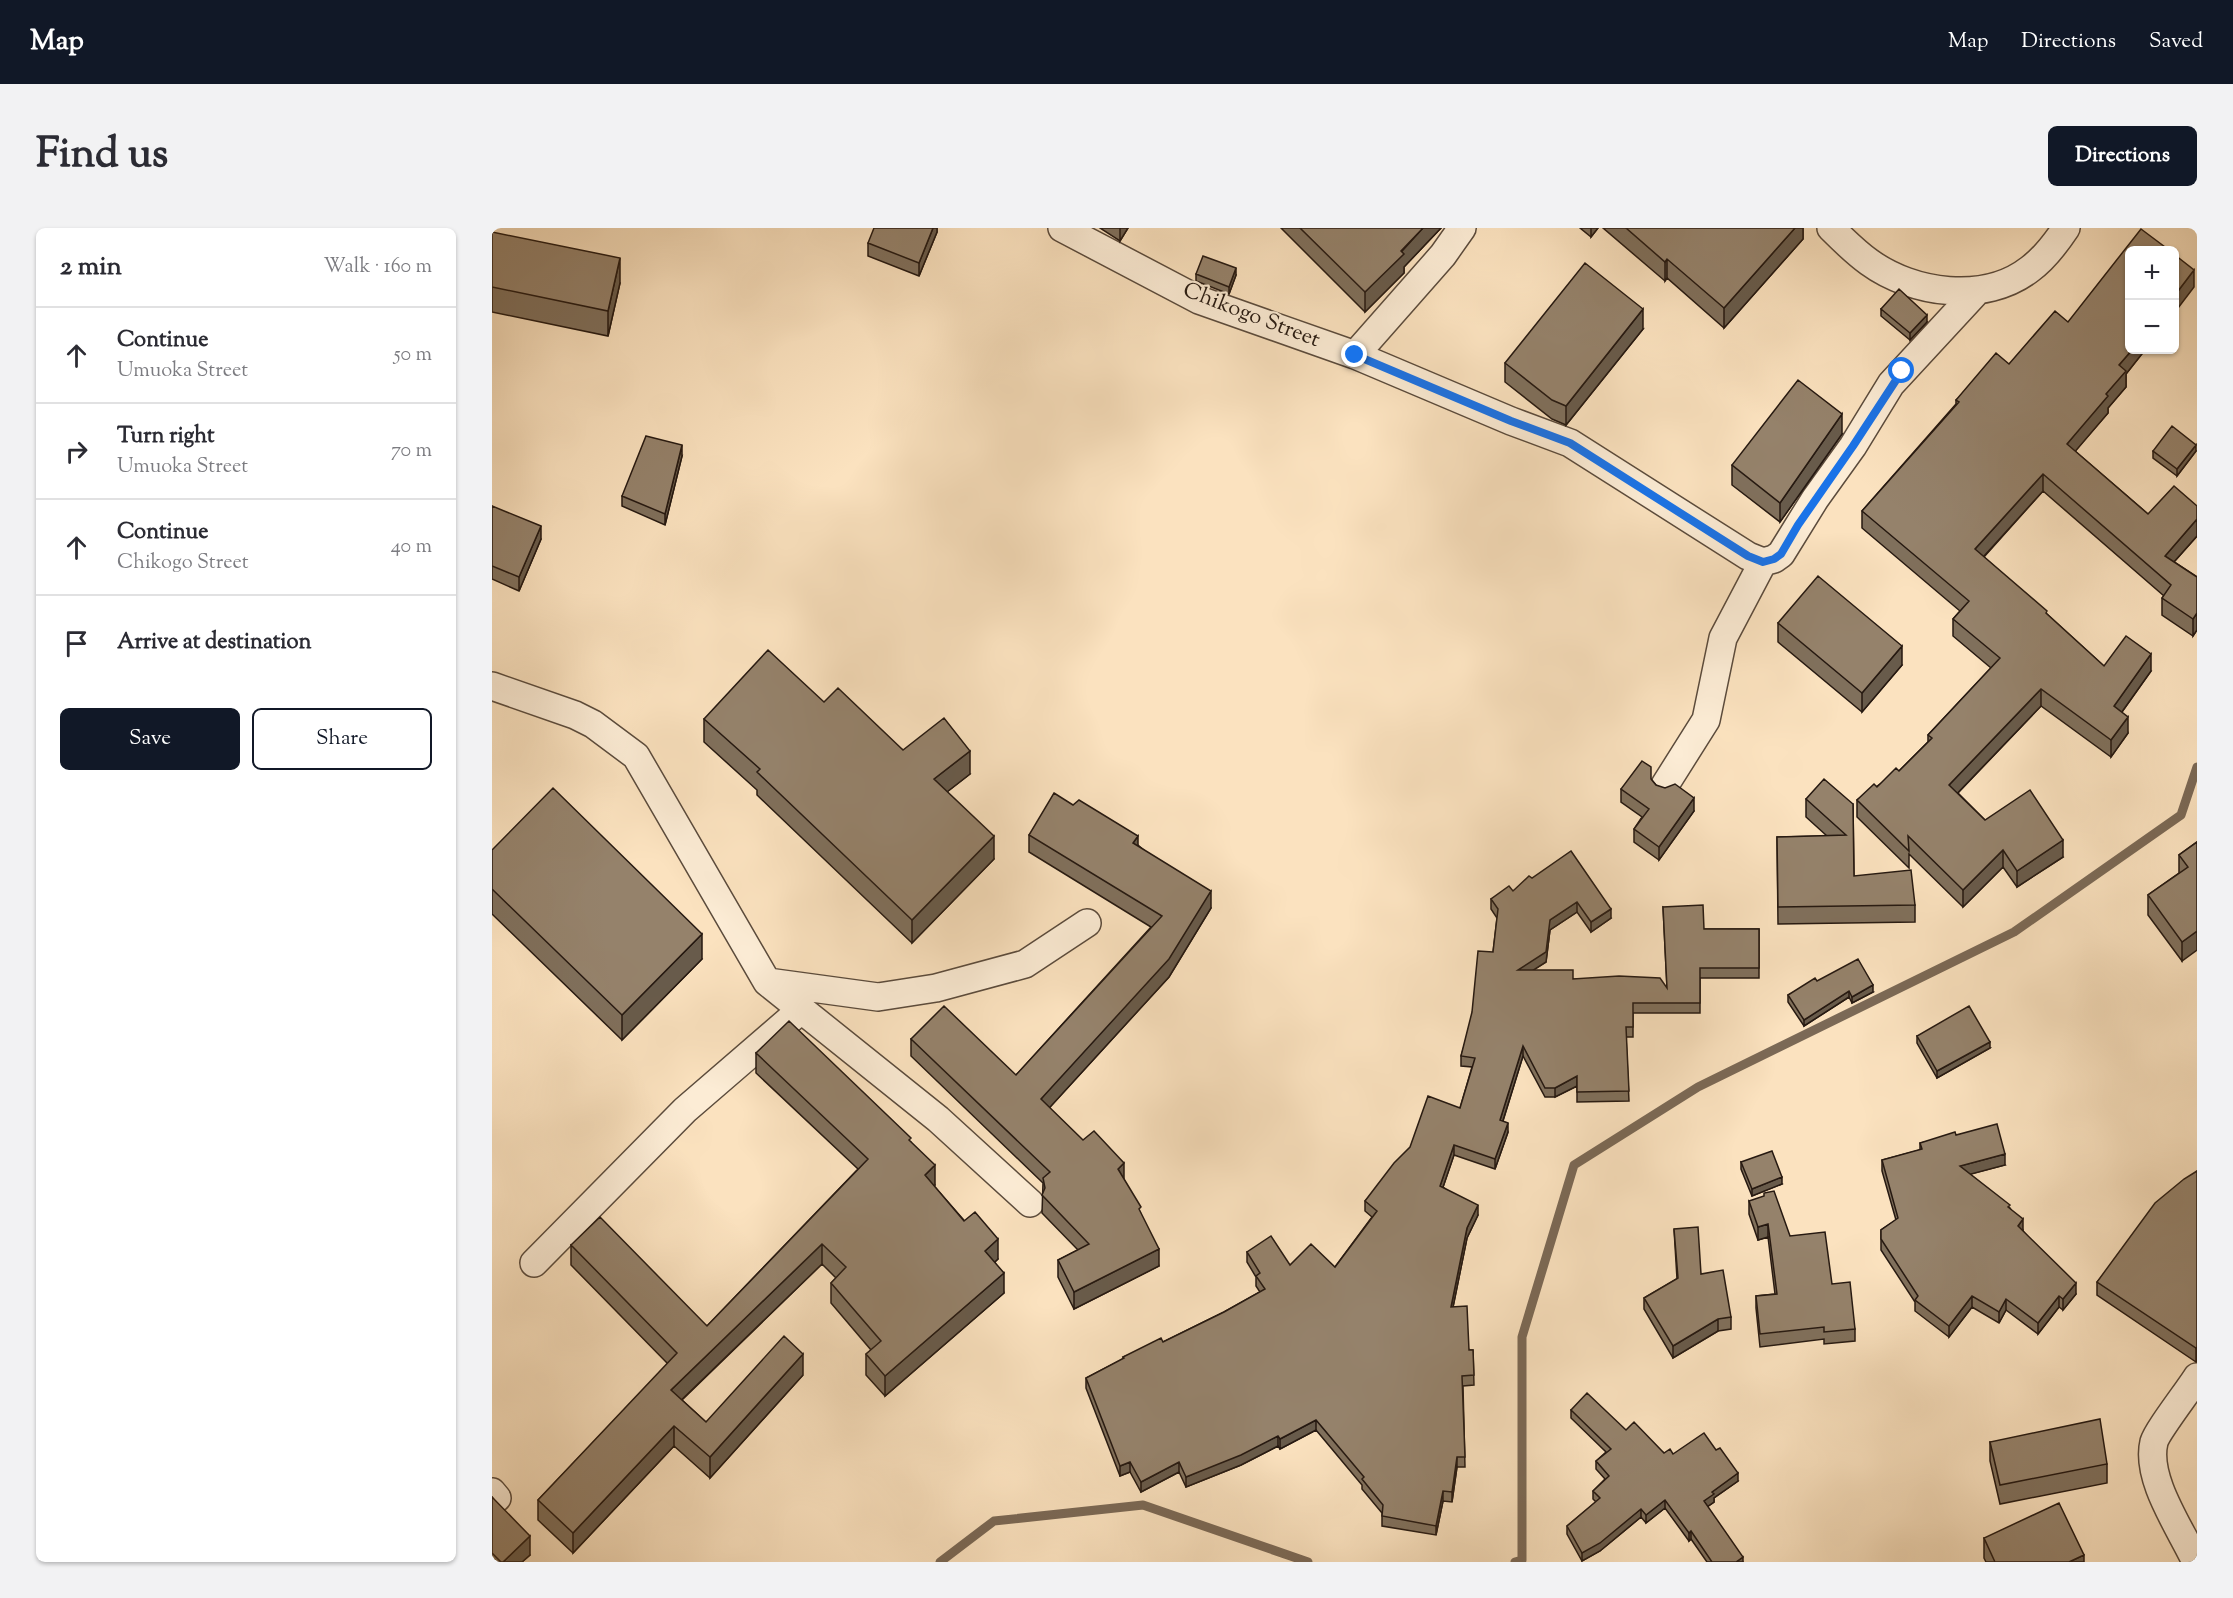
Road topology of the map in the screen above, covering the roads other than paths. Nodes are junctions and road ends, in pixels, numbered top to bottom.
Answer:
1 (1062, 228) edge
2 (1462, 228) edge
3 (1831, 228) edge
4 (2066, 228) edge
5 (1977, 291) junction
6 (1355, 355) junction
7 (1763, 562) junction
8 (492, 686) edge
9 (1665, 785) edge
10 (1088, 923) dead end
11 (767, 982) junction
12 (801, 1010) junction
13 (1030, 1203) dead end
14 (534, 1263) dead end
15 (2197, 1377) edge
16 (2196, 1562) edge

1 - 6 street, Chikogo Street
2 - 6 street
3 - 5 street
4 - 5 street
5 - 7 street
6 - 7 street, Chikogo Street
7 - 9 street
8 - 11 street
10 - 11 street
11 - 12 street
12 - 13 street
12 - 14 street
15 - 16 street

